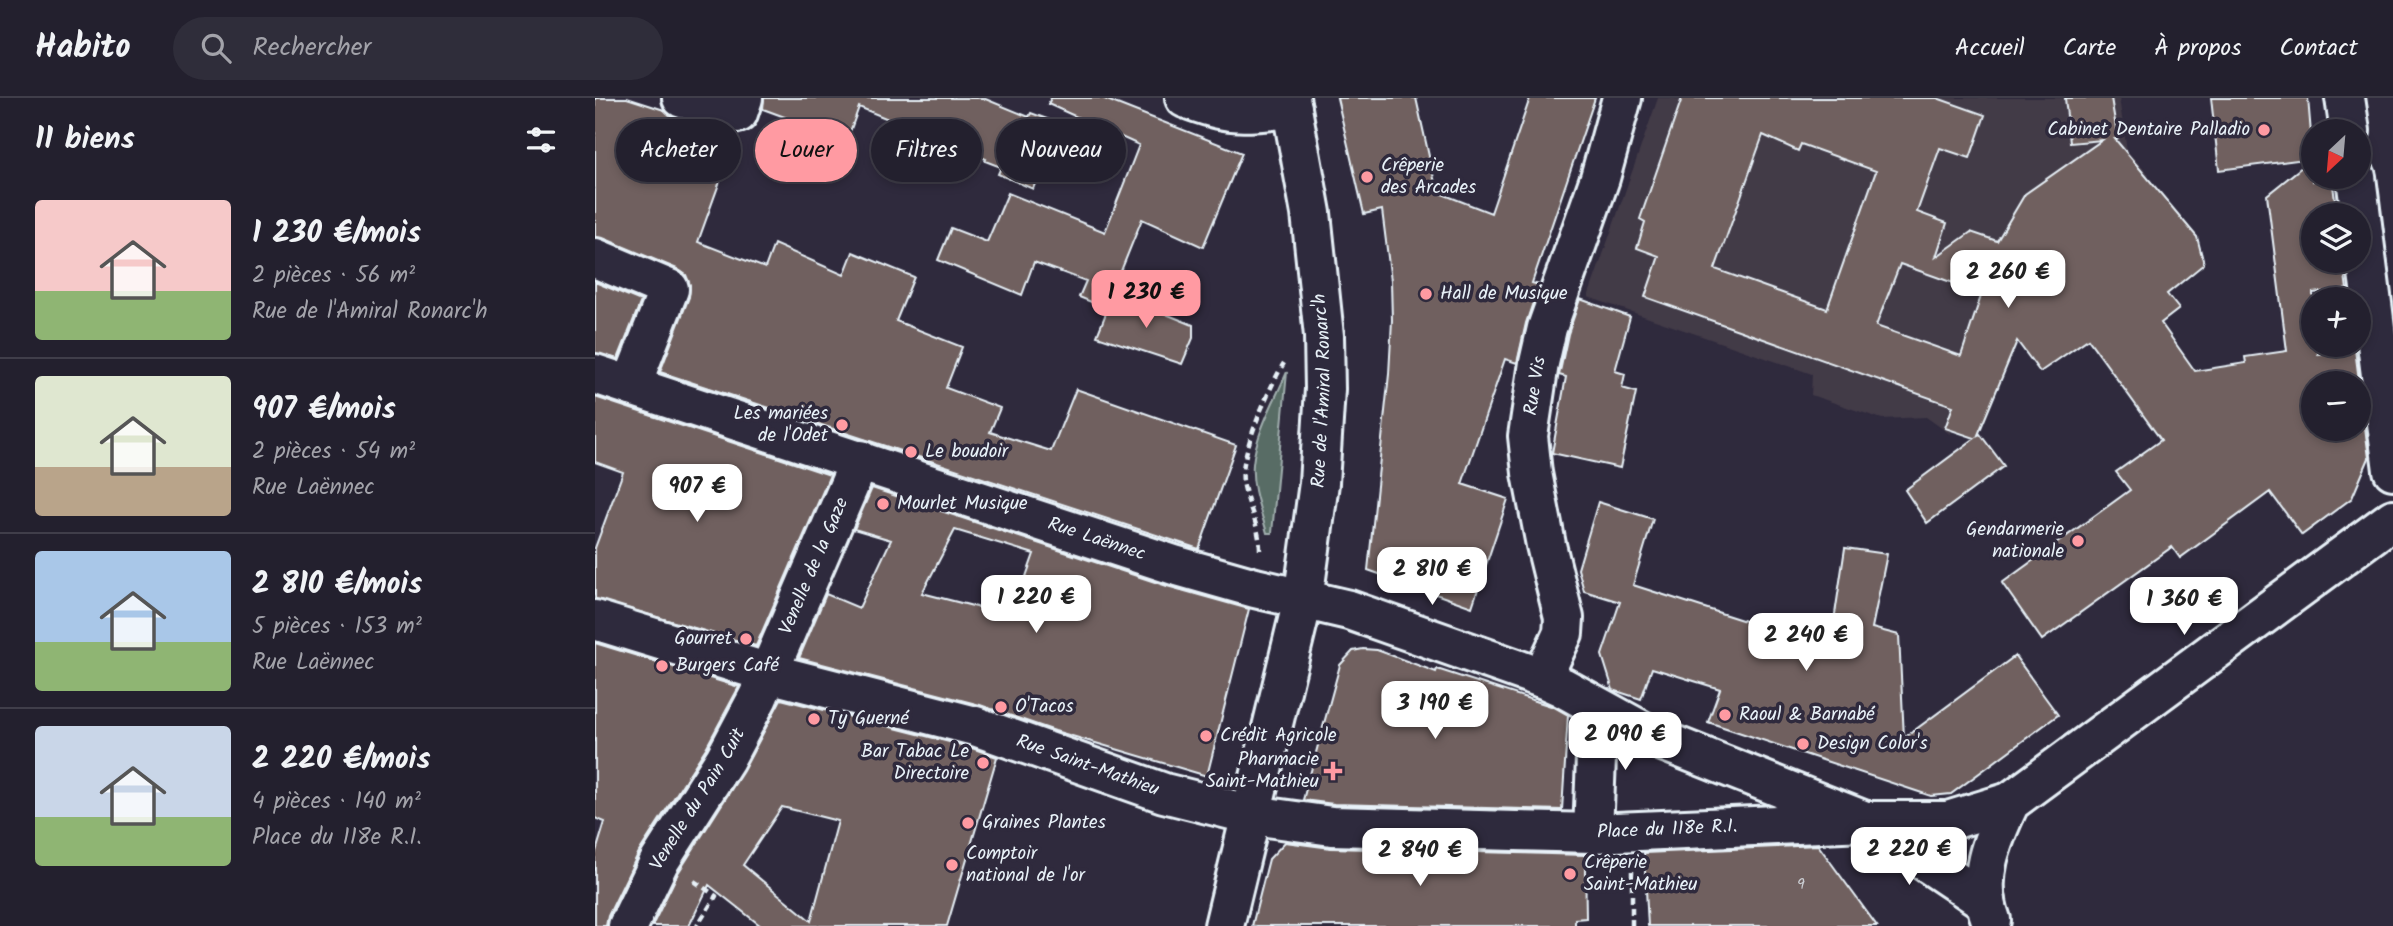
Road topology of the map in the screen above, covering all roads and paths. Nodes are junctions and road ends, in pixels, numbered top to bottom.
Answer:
1 (682, 98) edge
2 (743, 98) edge
3 (1185, 98) edge
4 (1622, 98) edge
5 (2346, 98) edge
6 (1291, 103) edge
7 (2349, 119) edge
8 (2360, 189) edge
9 (2379, 240) edge
10 (595, 258) edge
11 (1324, 336) junction
12 (595, 374) edge
13 (631, 386) junction
14 (860, 460) junction
15 (2393, 470) edge
16 (2393, 519) edge
17 (1255, 588) junction
18 (1303, 600) junction
19 (595, 620) edge
20 (769, 673) junction
21 (1542, 678) junction
22 (1598, 708) junction
23 (2010, 802) junction
24 (1252, 815) junction
25 (1865, 821) junction
26 (1632, 831) junction
27 (1593, 833) junction
28 (659, 862) junction
29 (1990, 914) edge
30 (628, 926) edge
31 (697, 926) edge
32 (1224, 926) edge
33 (1632, 926) edge

1 - 2 street
3 - 6 street
4 - 21 street, Rue Vis
5 - 7 street
6 - 11 street, Rue de l'Amiral Ronarc'h
8 - 9 street
9 - 15 street
10 - 13 street
11 - 17 path
11 - 18 street, Rue de l'Amiral Ronarc'h
12 - 13 street, Rue Laënnec
13 - 14 street, Rue Laënnec
14 - 17 street, Rue Laënnec
14 - 20 street, Venelle de la Gaze
16 - 23 street
17 - 18 street, Rue Laënnec
18 - 21 street, Rue Laënnec
18 - 24 street, Rue de l'Amiral Ronarc'h
19 - 20 street, Rue Saint-Mathieu
20 - 24 street, Rue Saint-Mathieu
20 - 28 street, Venelle du Pain Cuit
21 - 22 street, Rue Laënnec
22 - 25 street
22 - 27 street, Place du 118e R.I.
23 - 25 street
23 - 29 street
24 - 27 street, Rue Saint-Mathieu
24 - 32 street, Rue de l'Amiral Ronarc'h
25 - 26 street, Place du 118e R.I.
25 - 29 street
26 - 27 street, Place du 118e R.I.
26 - 33 path
28 - 30 street, Venelle du Pain Cuit
28 - 31 path

